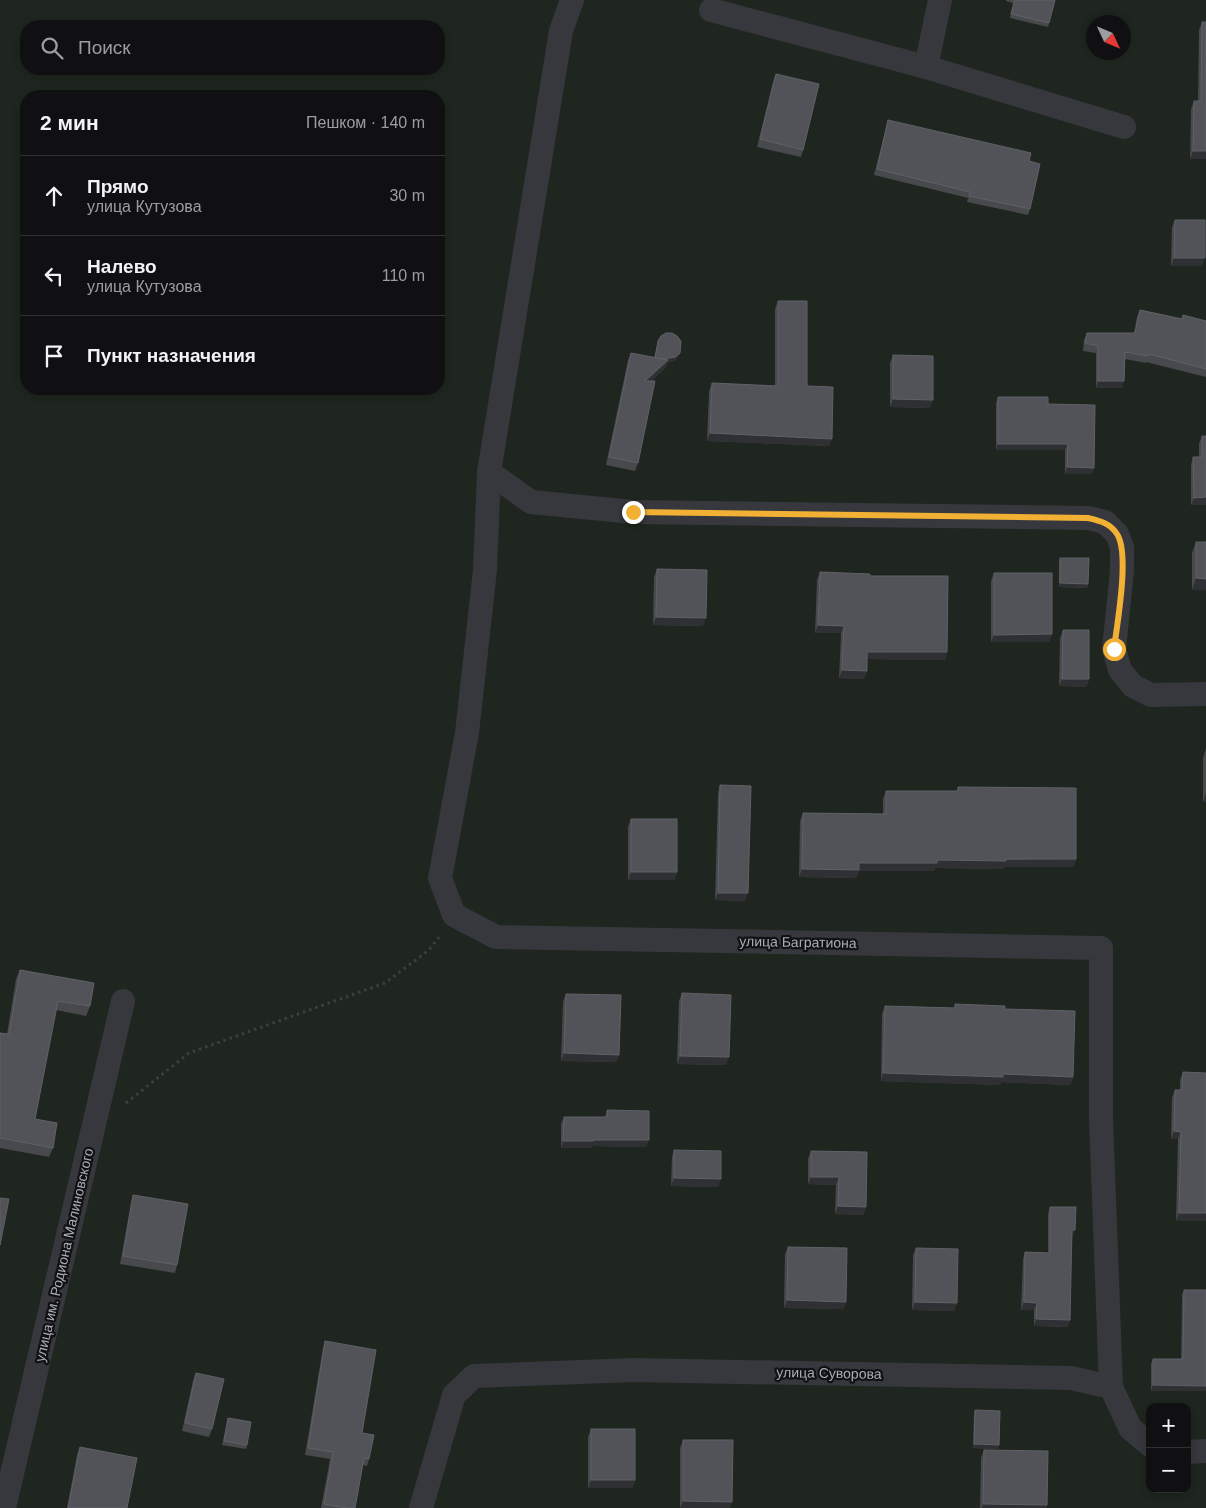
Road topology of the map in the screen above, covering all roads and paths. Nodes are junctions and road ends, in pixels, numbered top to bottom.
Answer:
1 (572, 0) edge
2 (940, 0) edge
3 (711, 10) dead end
4 (926, 66) junction
5 (1124, 127) dead end
6 (489, 472) junction
7 (1206, 694) edge
8 (454, 915) junction
9 (123, 1001) dead end
10 (94, 1130) junction
11 (1110, 1387) junction
12 (1146, 1442) edge
13 (1206, 1451) edge
14 (1191, 1452) edge
15 (4, 1508) edge
16 (420, 1508) edge

1 - 6 street
2 - 4 street
3 - 4 street
4 - 5 street
6 - 7 street
6 - 8 street
8 - 10 path
8 - 11 street, улица Багратиона
9 - 10 street, улица им. Родиона Малиновского
10 - 15 street, улица им. Родиона Малиновского
11 - 12 street
11 - 16 street, улица Суворова
13 - 14 street

